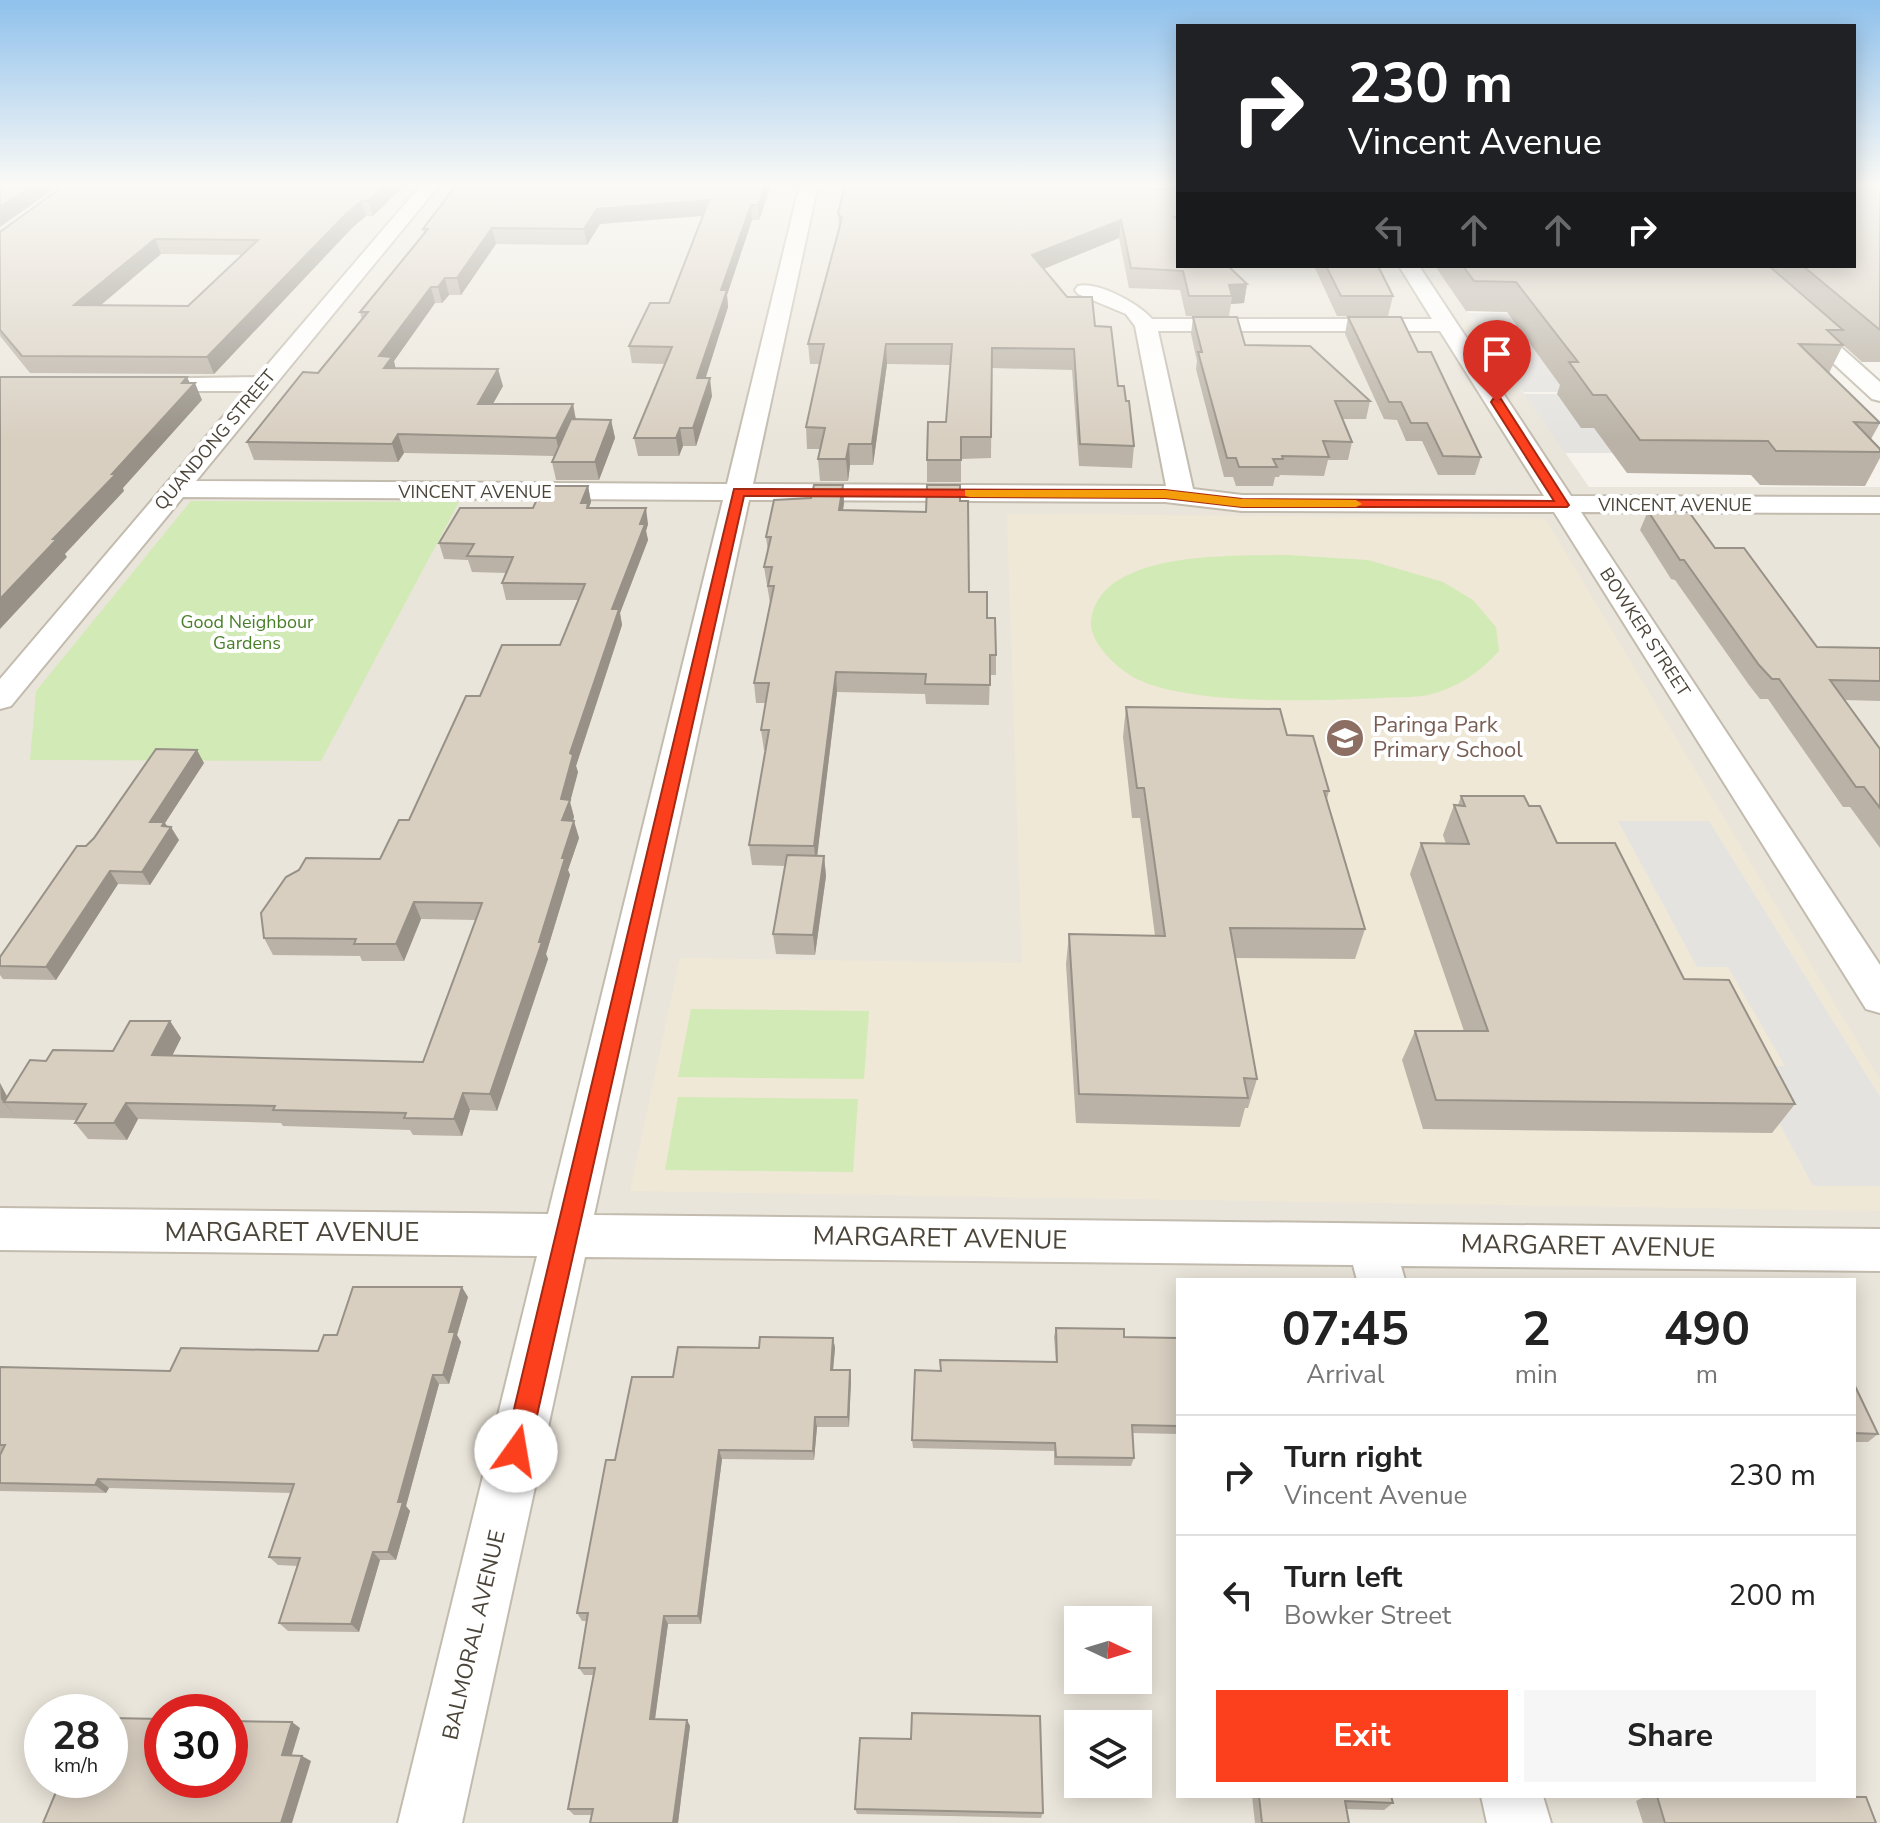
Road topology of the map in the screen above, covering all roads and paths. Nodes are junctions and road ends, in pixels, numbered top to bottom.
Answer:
1 (359, 269) edge
2 (789, 269) edge
3 (1411, 269) edge
4 (1741, 269) edge
5 (1085, 290) dead end
6 (1146, 325) junction
7 (1447, 325) junction
8 (126, 384) edge
9 (261, 384) junction
10 (1880, 394) edge
11 (174, 489) junction
12 (738, 492) junction
13 (1181, 496) junction
14 (1563, 505) junction
15 (1880, 505) edge
16 (0, 699) edge
17 (1880, 998) edge
18 (0, 1229) edge
19 (567, 1234) junction
20 (1880, 1250) edge
21 (1376, 1262) edge
22 (1513, 1798) edge
23 (430, 1823) edge
24 (1519, 1823) edge

1 - 9 street, QUANDONG STREET
2 - 12 street, BALMORAL AVENUE
3 - 7 street, BOWKER STREET
4 - 10 street
5 - 6 street
6 - 7 street
6 - 13 street
7 - 14 street, BOWKER STREET
8 - 9 street
9 - 11 street, QUANDONG STREET
11 - 12 street, VINCENT AVENUE
11 - 16 street, QUANDONG STREET
12 - 13 street, VINCENT AVENUE
12 - 19 street, BALMORAL AVENUE
13 - 14 street, VINCENT AVENUE
14 - 15 street, VINCENT AVENUE
14 - 17 street, BOWKER STREET
18 - 19 street, MARGARET AVENUE
19 - 21 street, MARGARET AVENUE
19 - 23 street, BALMORAL AVENUE
20 - 21 street, MARGARET AVENUE
22 - 24 street

